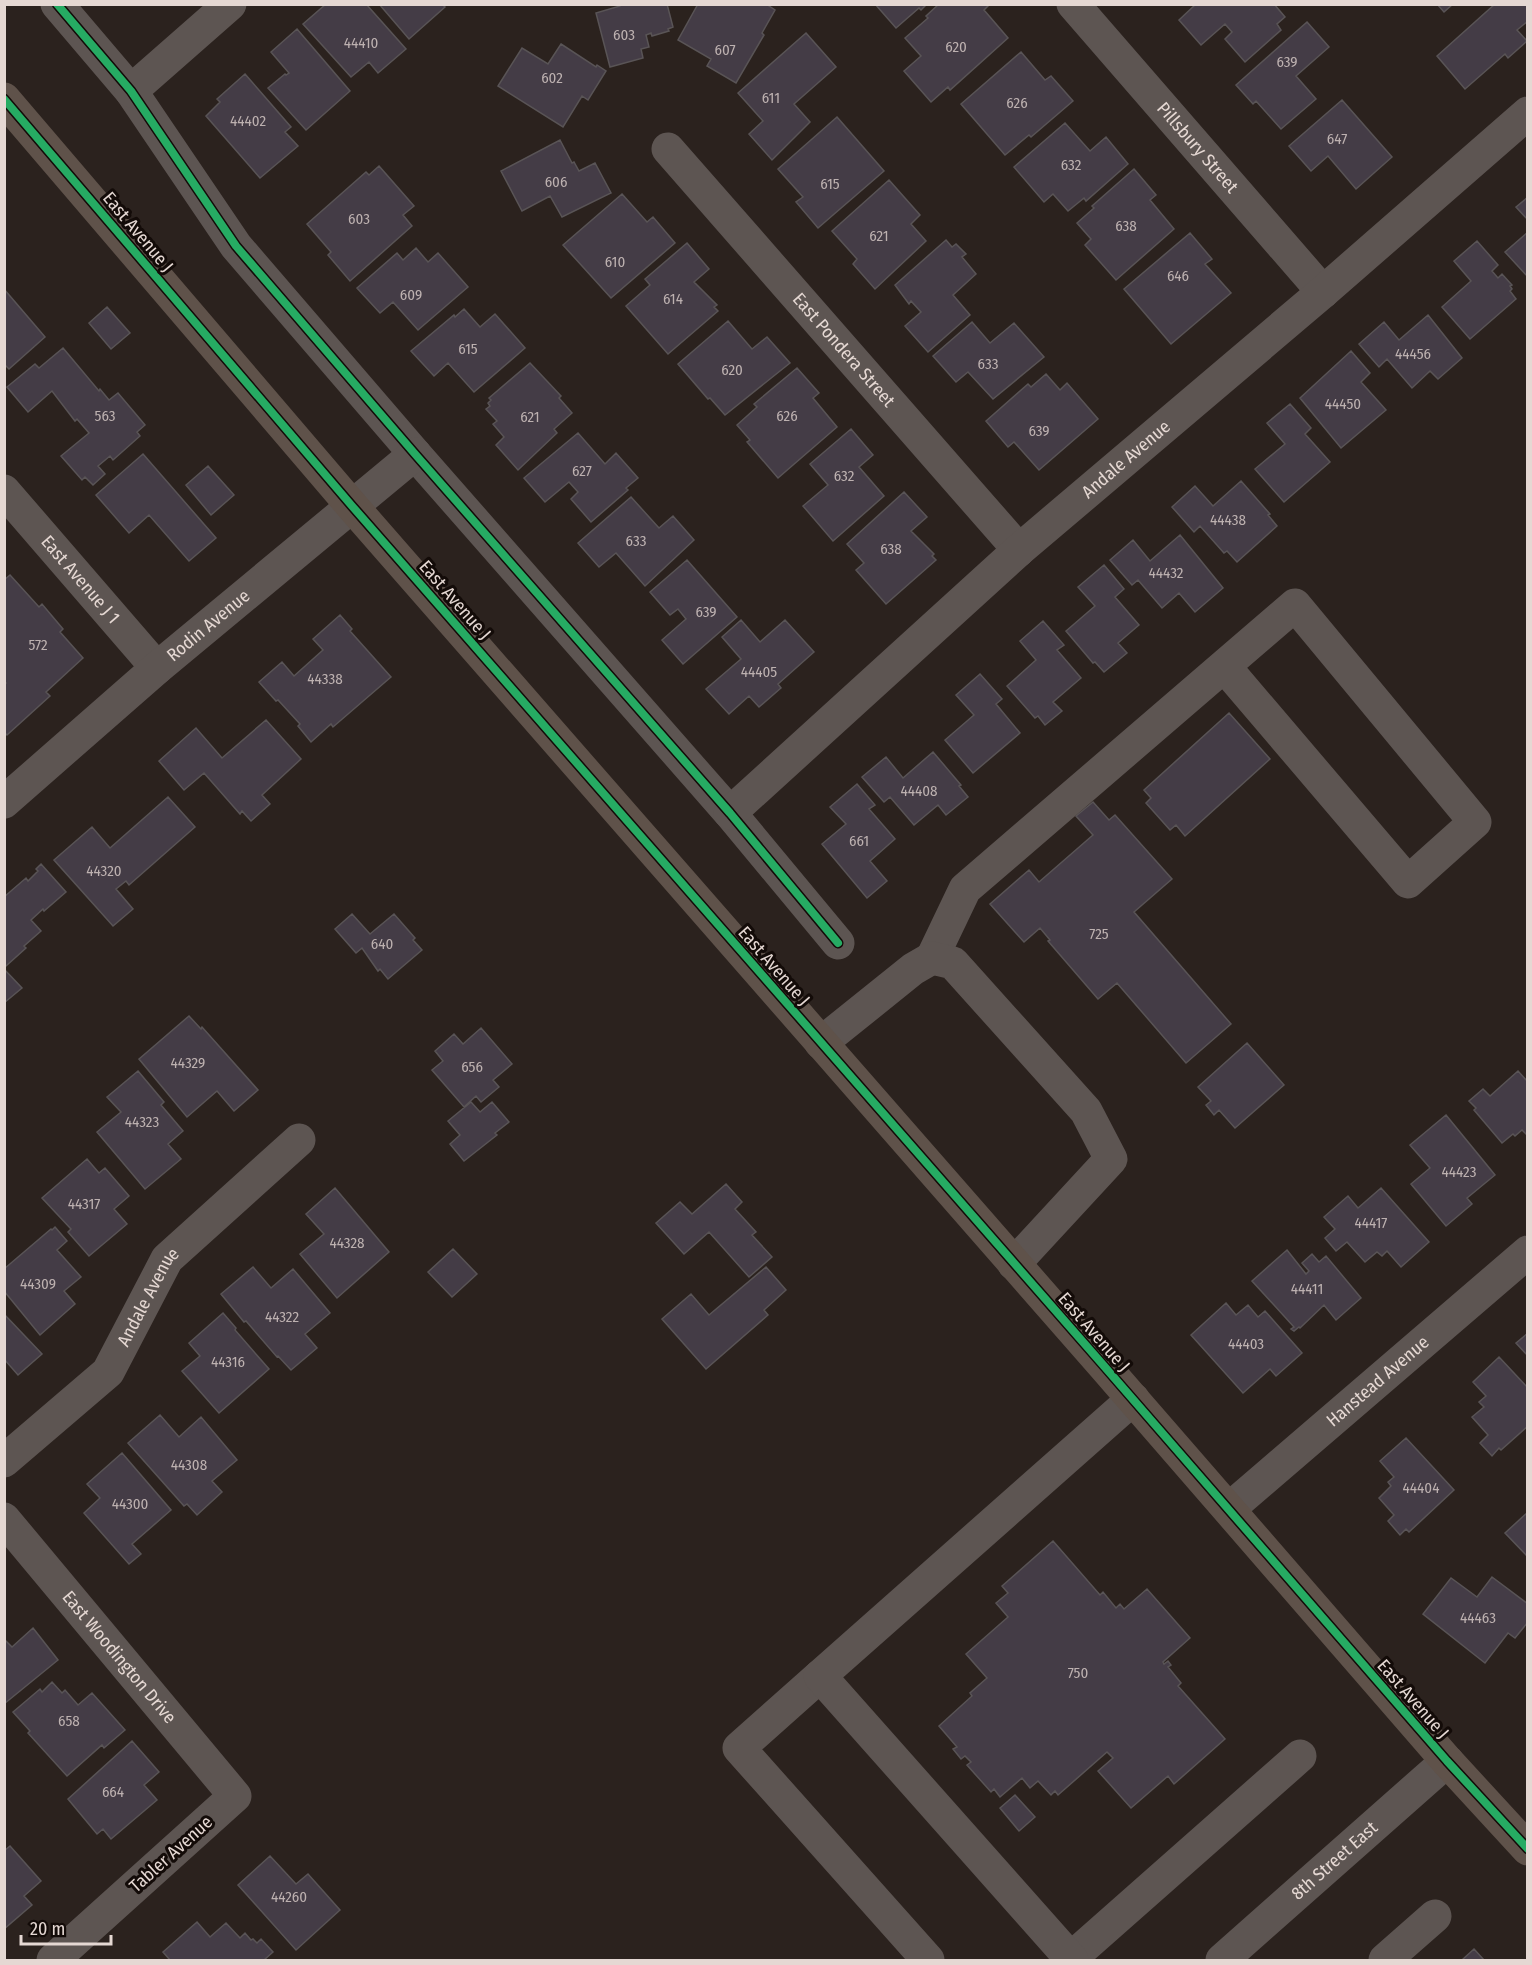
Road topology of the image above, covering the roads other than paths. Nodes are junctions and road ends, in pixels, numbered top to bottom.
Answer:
1 (57, 4) edge
2 (230, 4) edge
3 (1073, 4) edge
4 (131, 91) junction
5 (4, 99) edge
6 (1527, 113) edge
7 (668, 149) dead end
8 (1323, 292) junction
9 (415, 454) junction
10 (4, 491) edge
11 (352, 506) junction
12 (1020, 550) junction
13 (1224, 666) junction
14 (157, 668) junction
15 (4, 802) edge
16 (730, 813) junction
17 (838, 943) dead end
18 (932, 958) junction
19 (821, 1043) junction
20 (299, 1140) dead end
21 (1527, 1251) edge
22 (1014, 1264) junction
23 (1133, 1399) junction
24 (4, 1461) edge
25 (1229, 1509) junction
26 (4, 1519) edge
27 (820, 1676) junction
28 (1300, 1756) dead end
29 (1447, 1761) junction
30 (235, 1796) joint
31 (1527, 1848) edge
32 (1435, 1916) dead end
33 (53, 1960) edge
34 (928, 1960) edge
35 (1071, 1960) edge
36 (1222, 1960) edge
37 (1385, 1960) edge

1 - 4 street
2 - 4 street
3 - 8 street, Pillsbury Street
4 - 9 street
5 - 11 main road, East Avenue J
6 - 8 street, Andale Avenue
7 - 12 street, East Pondera Street
8 - 12 street, Andale Avenue
9 - 11 street, Rodin Avenue
9 - 16 street
10 - 14 street, East Avenue J 1
11 - 14 street, Rodin Avenue
11 - 19 main road, East Avenue J
12 - 16 street, Andale Avenue
13 - 13 street
13 - 18 street
14 - 15 street, Rodin Avenue
16 - 17 street
18 - 19 street
18 - 22 street
19 - 22 main road, East Avenue J
20 - 24 street, Andale Avenue
21 - 25 street, Hanstead Avenue
22 - 23 main road, East Avenue J
23 - 25 main road, East Avenue J
23 - 27 street
25 - 29 main road, East Avenue J
26 - 30 street, East Woodington Drive
27 - 34 street
27 - 35 street
28 - 35 street
29 - 31 main road, East Avenue J
29 - 36 street, 8th Street East
30 - 33 street, Tabler Avenue
32 - 37 street

